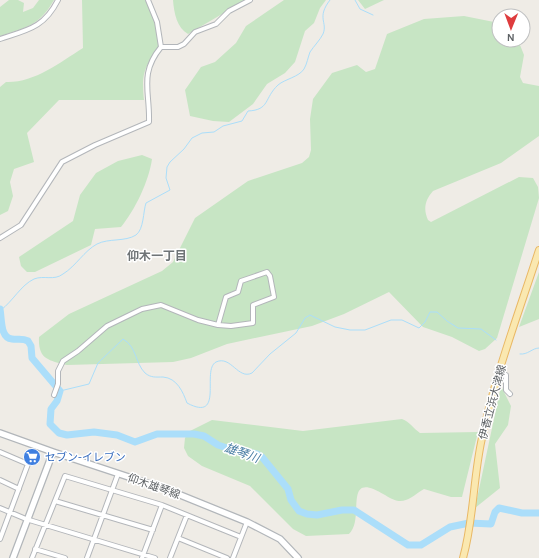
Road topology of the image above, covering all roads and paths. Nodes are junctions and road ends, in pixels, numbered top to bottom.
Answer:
1 (58, 0) edge
2 (148, 0) edge
3 (250, 0) edge
4 (0, 39) edge
5 (162, 47) junction
6 (0, 238) edge
7 (539, 250) edge
8 (218, 325) junction
9 (500, 373) junction
10 (510, 394) dead end
11 (54, 395) dead end
12 (0, 433) edge
13 (0, 452) edge
14 (52, 452) junction
15 (118, 474) junction
16 (0, 480) edge
17 (19, 489) junction
18 (112, 490) junction
19 (55, 501) junction
20 (162, 505) junction
21 (0, 508) edge
22 (10, 512) junction
23 (103, 515) junction
24 (187, 515) junction
25 (26, 519) junction
26 (246, 522) junction
27 (0, 524) edge
28 (45, 525) junction
29 (5, 526) junction
30 (153, 530) junction
31 (241, 537) junction
32 (178, 538) junction
33 (0, 539) edge
34 (93, 540) junction
35 (35, 549) junction
36 (54, 556) edge
37 (143, 556) edge
38 (13, 558) edge
39 (32, 558) edge
40 (65, 558) edge
41 (86, 558) edge
42 (155, 558) edge
43 (170, 558) edge
44 (227, 558) edge
45 (233, 558) edge
46 (298, 558) edge
47 (462, 558) edge

1 - 4 street
2 - 5 street
3 - 5 street
5 - 6 street
7 - 9 main road, 伊香立浜大津線
8 - 8 street
8 - 11 street
9 - 10 street
9 - 47 main road, 伊香立浜大津線
12 - 14 main road, 仰木雄琴線
13 - 17 street
14 - 15 main road, 仰木雄琴線
14 - 25 main road
15 - 18 street
15 - 26 main road, 仰木雄琴線
16 - 17 street
17 - 22 street
18 - 19 street
18 - 20 street
18 - 23 street
19 - 23 street
19 - 28 street
20 - 24 street
20 - 30 street
21 - 22 street
22 - 25 street
22 - 29 street
23 - 30 street
23 - 34 street
24 - 31 street
24 - 32 street
25 - 28 street
25 - 38 main road
26 - 31 street
26 - 46 main road, 仰木雄琴線
27 - 29 street
28 - 34 street
28 - 35 street
29 - 33 street
30 - 37 street
31 - 45 street
32 - 43 street
32 - 44 street
34 - 37 street
34 - 41 street
35 - 36 street
35 - 39 street
36 - 40 street
37 - 42 street

